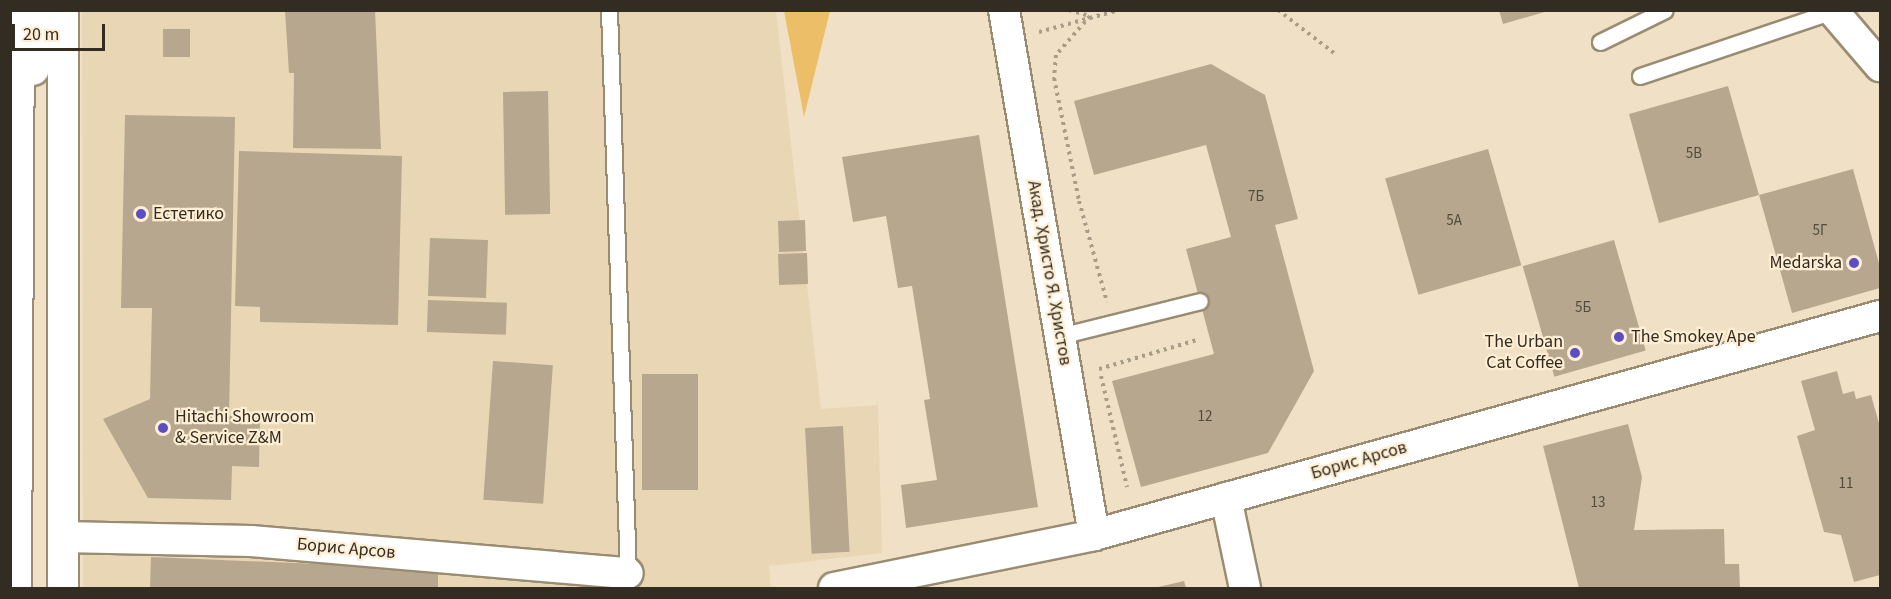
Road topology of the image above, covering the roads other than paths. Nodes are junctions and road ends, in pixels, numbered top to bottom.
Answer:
1 (17, 10) edge
2 (43, 10) edge
3 (63, 10) edge
4 (609, 10) edge
5 (1004, 10) edge
6 (1665, 10) edge
7 (1833, 11) edge
8 (1600, 42) dead end
9 (1881, 66) edge
10 (1640, 76) dead end
11 (17, 143) junction
12 (1200, 301) dead end
13 (1881, 316) edge
14 (1060, 336) junction
15 (1226, 498) junction
16 (1094, 535) junction
17 (63, 537) junction
18 (628, 573) joint
19 (14, 588) edge
20 (63, 588) edge
21 (834, 588) edge
22 (1245, 588) edge

1 - 11 highway
2 - 11 highway
3 - 17 street
4 - 18 lane
5 - 14 street, Акад. Христо Я. Христов
6 - 8 lane
7 - 9 street
7 - 10 lane
11 - 19 highway
12 - 14 lane
13 - 15 street, Борис Арсов
14 - 16 street, Акад. Христо Я. Христов
15 - 16 street, Борис Арсов
15 - 22 street
16 - 21 street, Борис Арсов
17 - 18 street, Борис Арсов
17 - 20 street

